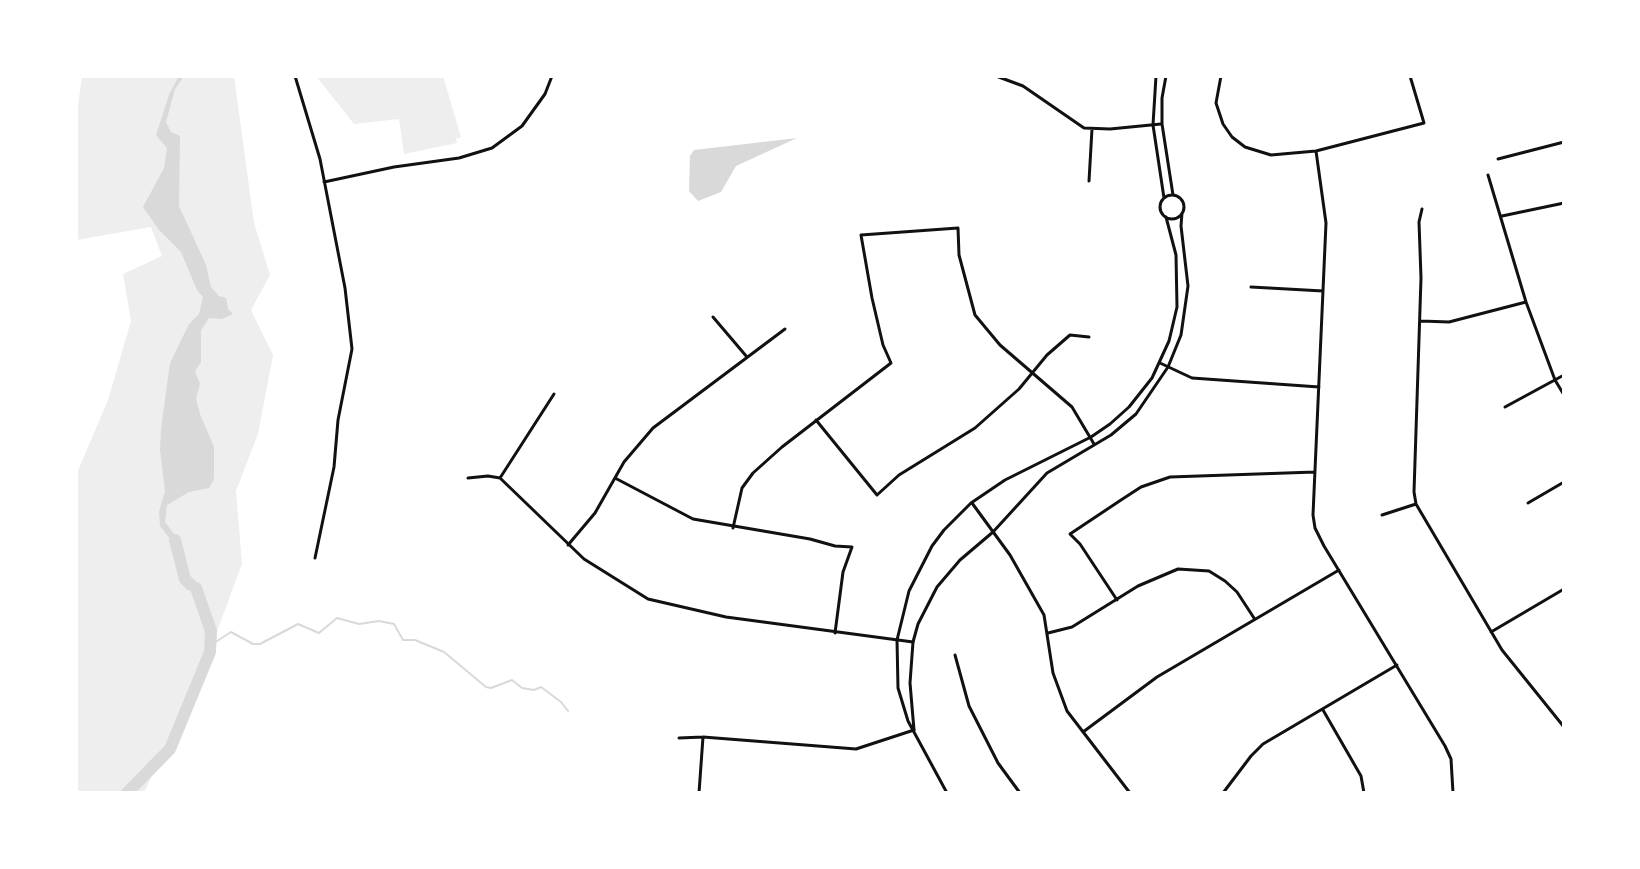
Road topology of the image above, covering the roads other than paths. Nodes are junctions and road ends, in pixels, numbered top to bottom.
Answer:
1 (295, 76) edge
2 (552, 76) edge
3 (996, 76) edge
4 (1156, 76) edge
5 (1166, 76) edge
6 (1221, 76) edge
7 (1410, 76) edge
8 (1162, 124) junction
9 (1153, 125) junction
10 (1092, 128) junction
11 (1564, 142) edge
12 (1316, 151) junction
13 (1498, 159) dead end
14 (1488, 175) dead end
15 (1089, 181) dead end
16 (323, 182) junction
17 (1173, 195) junction
18 (1164, 198) junction
19 (1564, 203) edge
20 (1422, 209) dead end
21 (1182, 213) junction
22 (1502, 216) junction
23 (1166, 217) junction
24 (1251, 287) dead end
25 (1323, 291) junction
26 (1526, 302) junction
27 (713, 317) dead end
28 (1420, 321) junction
29 (785, 329) dead end
30 (1089, 337) dead end
31 (748, 357) junction
32 (1160, 363) junction
33 (1168, 367) junction
34 (1034, 372) junction
35 (1564, 375) edge
36 (1555, 380) junction
37 (1319, 387) junction
38 (554, 394) dead end
39 (1564, 395) edge
40 (1505, 407) dead end
41 (816, 420) junction
42 (1091, 437) junction
43 (1094, 444) junction
44 (1315, 472) junction
45 (468, 478) dead end
46 (500, 478) junction
47 (615, 478) junction
48 (1564, 482) edge
49 (971, 503) junction
50 (1528, 503) dead end
51 (1416, 504) junction
52 (1382, 515) dead end
53 (733, 528) junction
54 (993, 532) junction
55 (568, 545) junction
56 (315, 558) dead end
57 (1339, 570) junction
58 (1564, 589) edge
59 (1117, 600) junction
60 (1254, 618) junction
61 (1491, 632) junction
62 (835, 633) junction
63 (1048, 633) junction
64 (897, 640) junction
65 (913, 642) junction
66 (955, 655) dead end
67 (1397, 665) junction
68 (1323, 710) junction
69 (1564, 727) edge
70 (914, 730) junction
71 (1083, 732) junction
72 (703, 737) junction
73 (679, 738) dead end
74 (699, 793) edge
75 (947, 793) edge
76 (1020, 793) edge
77 (1130, 793) edge
78 (1223, 793) edge
79 (1364, 793) edge
80 (1453, 793) edge

1 - 16 street
2 - 16 street
3 - 10 street
4 - 9 street
5 - 8 street
6 - 12 street
7 - 12 street
8 - 9 street
8 - 17 street
9 - 10 street
9 - 18 street
10 - 15 street
11 - 13 street
12 - 25 street
14 - 22 street
16 - 56 street
17 - 18 street
17 - 21 street
18 - 23 street
19 - 22 street
20 - 28 street
21 - 23 street
21 - 33 street
22 - 26 street
23 - 32 street
24 - 25 street
25 - 37 street
26 - 28 street
26 - 36 street
27 - 31 street
28 - 51 street
29 - 31 street
30 - 34 street
31 - 47 street
32 - 33 street
32 - 42 street
33 - 37 street
33 - 43 street
34 - 41 street
34 - 41 street
34 - 42 street
35 - 36 street
36 - 39 street
36 - 40 street
37 - 44 street
38 - 46 street
41 - 53 street
42 - 43 street
42 - 49 street
43 - 54 street
44 - 57 street
44 - 59 street
45 - 46 street
46 - 55 street
47 - 53 street
47 - 55 street
48 - 50 street
49 - 54 street
49 - 64 street
51 - 52 street
51 - 61 street
53 - 62 street
54 - 63 street
54 - 65 street
55 - 62 street
57 - 60 street
57 - 67 street
58 - 61 street
59 - 60 street
59 - 63 street
60 - 71 street
61 - 69 street
62 - 64 street
63 - 71 street
64 - 65 street
64 - 70 street
65 - 70 street
66 - 76 street
67 - 68 street
67 - 80 street
68 - 78 street
68 - 79 street
70 - 72 street
70 - 75 street
71 - 77 street
72 - 73 street
72 - 74 street

